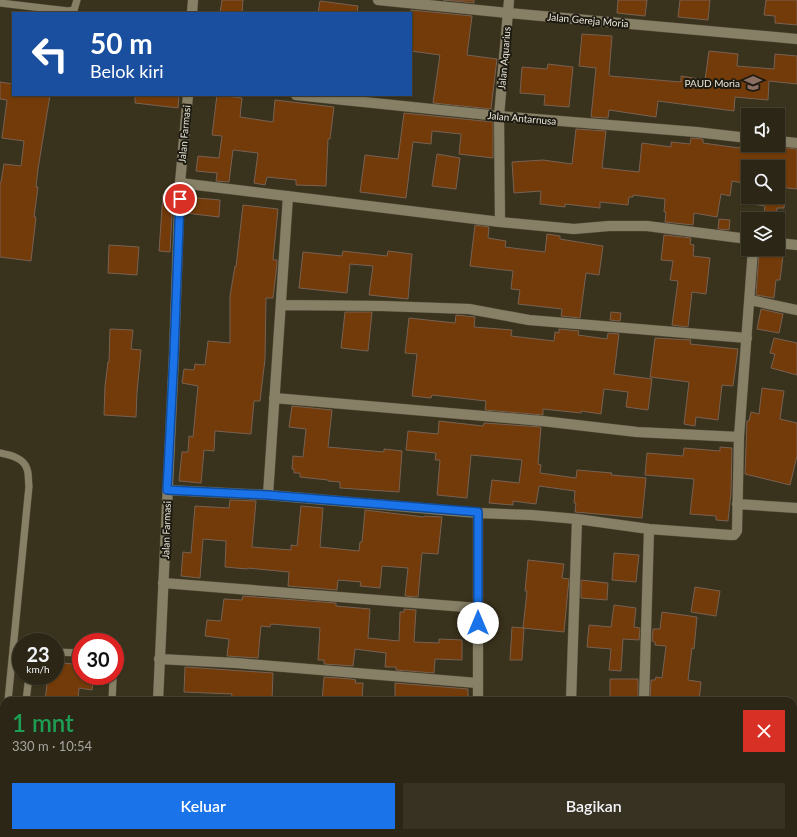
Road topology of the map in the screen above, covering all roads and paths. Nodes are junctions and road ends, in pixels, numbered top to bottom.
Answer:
1 (77, 0) edge
2 (193, 0) edge
3 (378, 0) edge
4 (509, 0) edge
5 (0, 2) edge
6 (192, 12) edge
7 (508, 13) junction
8 (797, 39) edge
9 (188, 96) edge
10 (306, 96) edge
11 (499, 116) junction
12 (741, 137) edge
13 (785, 142) edge
14 (797, 143) edge
15 (180, 183) junction
16 (288, 196) junction
17 (500, 222) junction
18 (741, 239) edge
19 (785, 244) edge
20 (797, 245) edge
21 (753, 256) edge
22 (750, 300) junction
23 (282, 305) junction
24 (797, 310) edge
25 (747, 338) junction
26 (274, 398) junction
27 (739, 437) junction
28 (0, 453) edge
29 (167, 490) junction
30 (268, 495) junction
31 (737, 504) junction
32 (797, 508) edge
33 (478, 512) junction
34 (577, 519) junction
35 (649, 529) junction
36 (164, 583) junction
37 (478, 608) junction
38 (159, 659) junction
39 (477, 683) junction
40 (28, 685) edge
41 (113, 685) edge
42 (8, 697) edge
43 (26, 697) edge
44 (112, 697) edge
45 (158, 697) edge
46 (478, 697) edge
47 (571, 697) edge
48 (644, 697) edge

1 - 5 lane
2 - 6 street
3 - 7 street, Jalan Gereja Moria
4 - 7 street, Jalan Aquarius
7 - 8 street, Jalan Gereja Moria
7 - 11 street, Jalan Aquarius
9 - 15 street, Jalan Farmasi
10 - 11 street, Jalan Antarnusa
11 - 12 street, Jalan Antarnusa
11 - 17 street, Jalan Aquarius
13 - 14 street
15 - 16 street
15 - 29 street, Jalan Farmasi
16 - 17 street
16 - 23 street
17 - 18 street
19 - 20 street
21 - 22 street
22 - 24 street
22 - 25 street
23 - 25 street
23 - 26 street
25 - 27 street
26 - 27 street
26 - 30 street
27 - 31 street
28 - 42 lane
29 - 30 street
29 - 36 street, Jalan Farmasi
30 - 33 street
31 - 32 street
31 - 35 street
33 - 34 street
33 - 37 street
34 - 35 street
34 - 47 street
35 - 48 street
36 - 37 street
36 - 38 street, Jalan Farmasi
37 - 39 street
38 - 39 street
38 - 45 street, Jalan Farmasi
39 - 46 street
40 - 43 lane
41 - 44 lane

